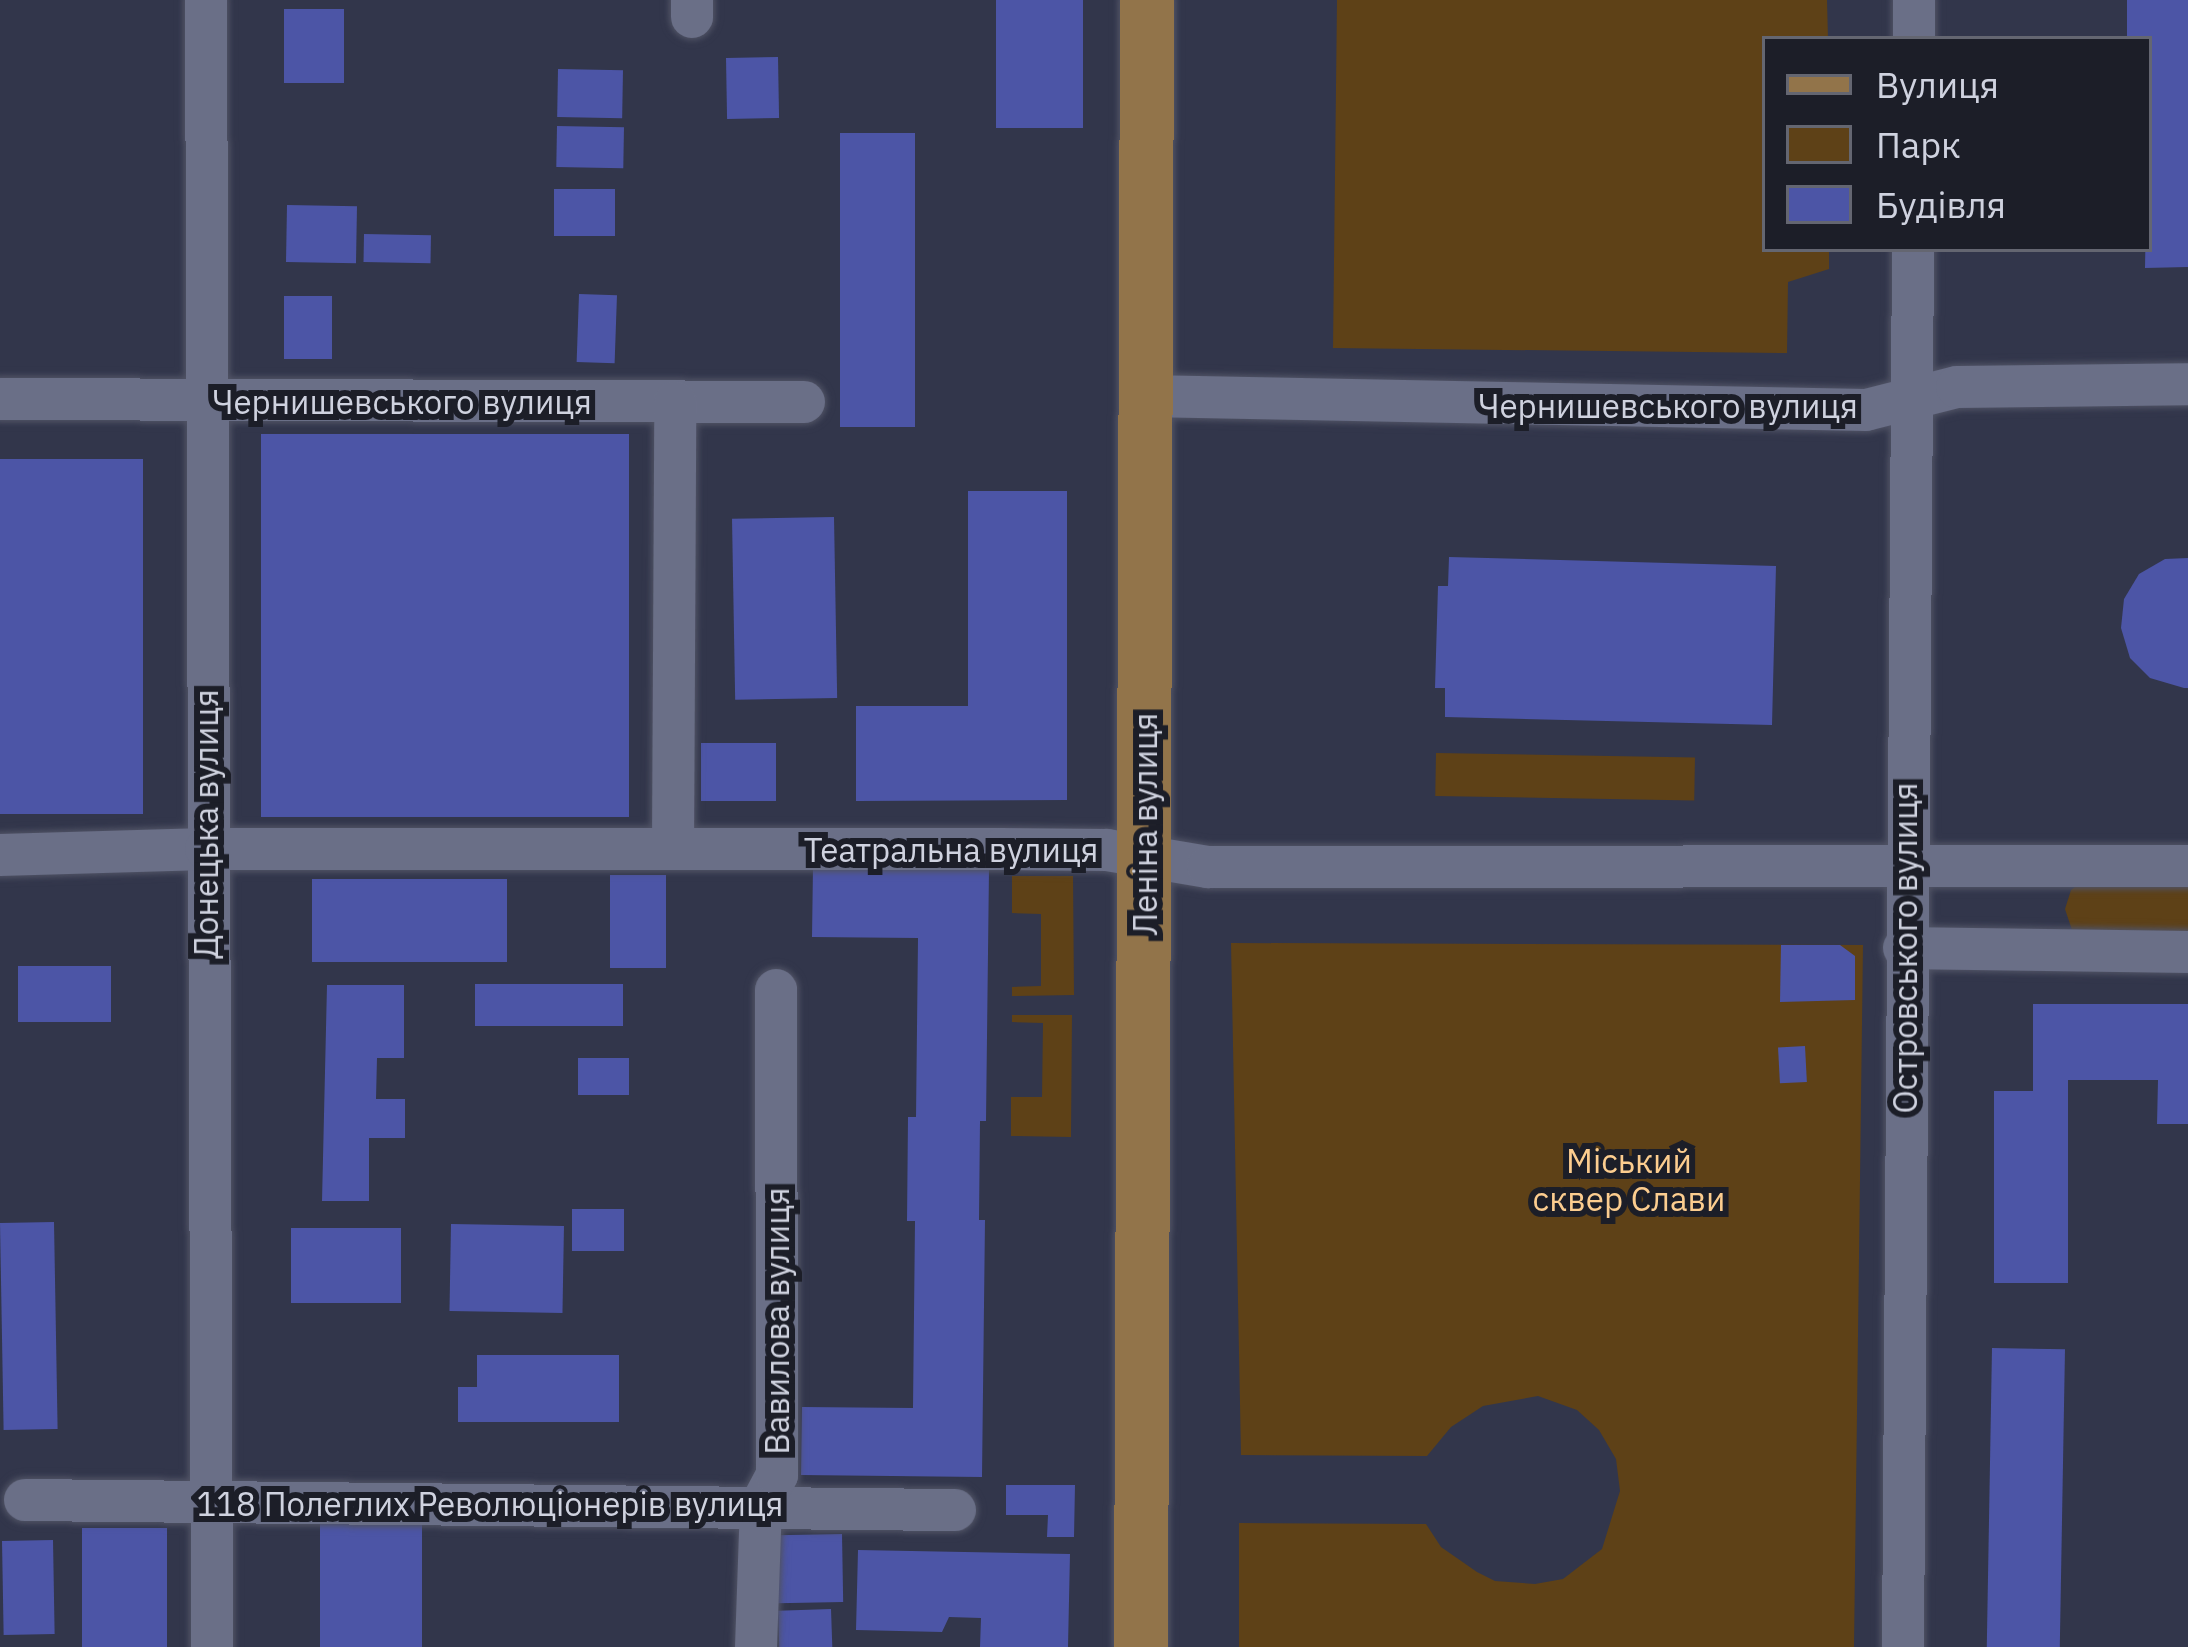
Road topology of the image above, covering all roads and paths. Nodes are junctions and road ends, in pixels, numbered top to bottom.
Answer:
1 (206, 0) edge
2 (1147, 0) edge
3 (1914, 0) edge
4 (1914, 36) edge
5 (1913, 252) edge
6 (2188, 384) edge
7 (1914, 395) junction
8 (1146, 396) junction
9 (0, 399) edge
10 (206, 401) junction
11 (804, 402) dead end
12 (674, 403) junction
13 (206, 848) junction
14 (673, 849) junction
15 (0, 855) edge
16 (1145, 857) junction
17 (1905, 863) junction
18 (2188, 866) edge
19 (1904, 948) junction
20 (2188, 952) edge
21 (776, 990) dead end
22 (25, 1500) dead end
23 (210, 1502) junction
24 (761, 1505) junction
25 (956, 1510) dead end
26 (212, 1647) edge
27 (756, 1647) edge
28 (1141, 1647) edge
29 (1903, 1647) edge

1 - 10 street, Донецька вулиця
2 - 8 main road, Леніна вулиця
3 - 4 street
5 - 7 street, Островського вулиця
6 - 7 street, Чернишевського вулиця
7 - 8 street, Чернишевського вулиця
7 - 17 street, Островського вулиця
8 - 16 main road, Леніна вулиця
9 - 10 street, Чернишевського вулиця
10 - 12 street, Чернишевського вулиця
10 - 13 street, Донецька вулиця
11 - 12 street, Чернишевського вулиця
12 - 14 street
13 - 14 street, Театральна вулиця
13 - 15 street, Театральна вулиця
13 - 23 street, Донецька вулиця
14 - 16 street, Театральна вулиця
16 - 17 street, Театральна вулиця
16 - 28 main road, Леніна вулиця
17 - 18 street, Театральна вулиця
17 - 19 street, Островського вулиця
19 - 20 street
19 - 29 street, Островського вулиця
21 - 24 street, Вавилова вулиця
22 - 23 street, 118 Полеглих Революціонерів вулиця
23 - 24 street, 118 Полеглих Революціонерів вулиця
23 - 26 street, Донецька вулиця
24 - 25 street, 118 Полеглих Революціонерів вулиця
24 - 27 street, Вавилова вулиця

